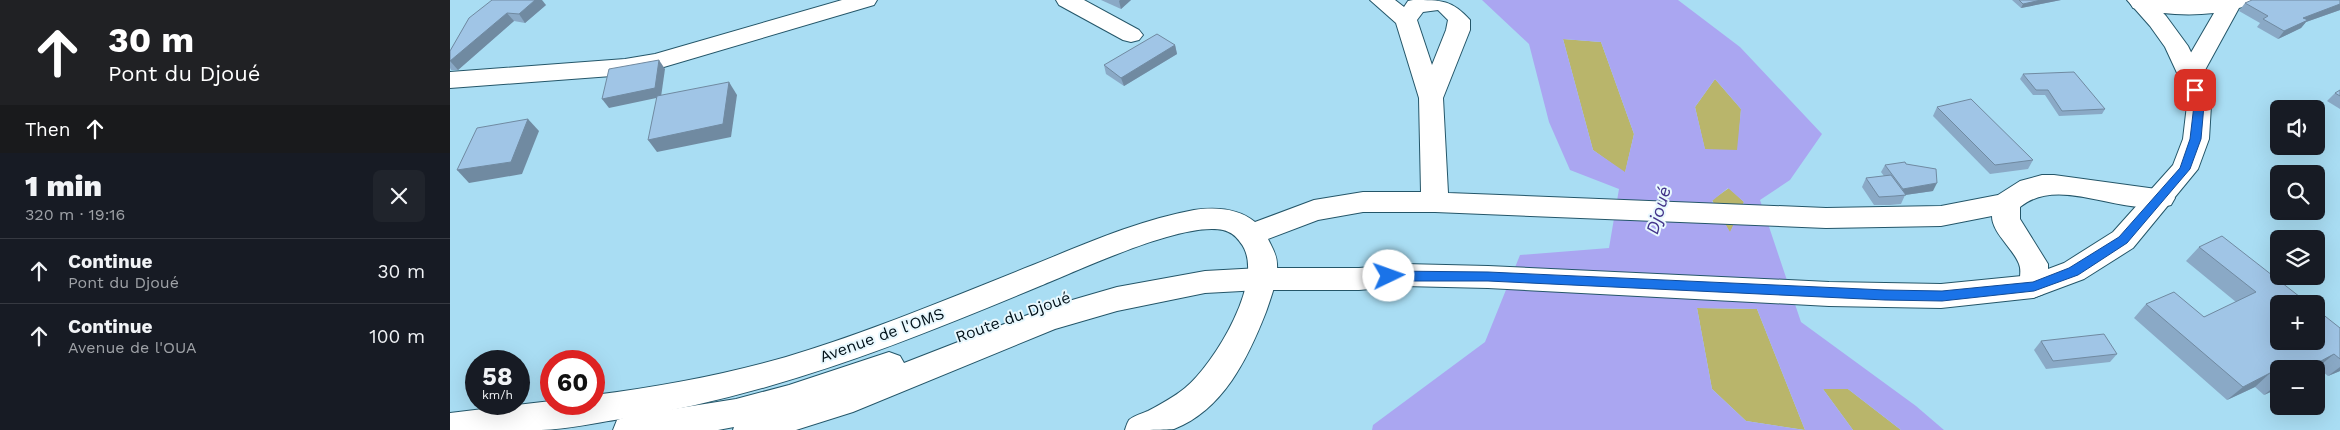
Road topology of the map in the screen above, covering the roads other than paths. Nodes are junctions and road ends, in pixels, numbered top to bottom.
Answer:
1 (866, 0) edge
2 (1067, 0) edge
3 (1381, 0) edge
4 (2140, 2) edge
5 (2236, 3) edge
6 (836, 4) edge
7 (1406, 20) junction
8 (1131, 35) dead end
9 (2190, 74) junction
10 (450, 80) edge
11 (1431, 98) junction
12 (2161, 198) junction
13 (1435, 202) junction
14 (2006, 203) junction
15 (1252, 234) junction
16 (1262, 271) junction
17 (2034, 286) junction
18 (450, 427) edge
19 (629, 430) edge
20 (748, 430) edge
21 (1141, 430) edge

1 - 6 street
2 - 8 street
3 - 7 street
4 - 5 street
4 - 9 street, Route du Djoué
5 - 9 street
6 - 10 street
7 - 11 street
7 - 11 street
9 - 12 street, Route du Djoué
11 - 13 street
12 - 14 street
12 - 17 street, Route du Djoué
13 - 14 street
13 - 15 street
14 - 17 street
15 - 16 street
15 - 18 street, Avenue de l'OMS
16 - 17 street, Route du Djoué
16 - 19 street, Route du Djoué
16 - 20 street, Route du Djoué
16 - 21 street

